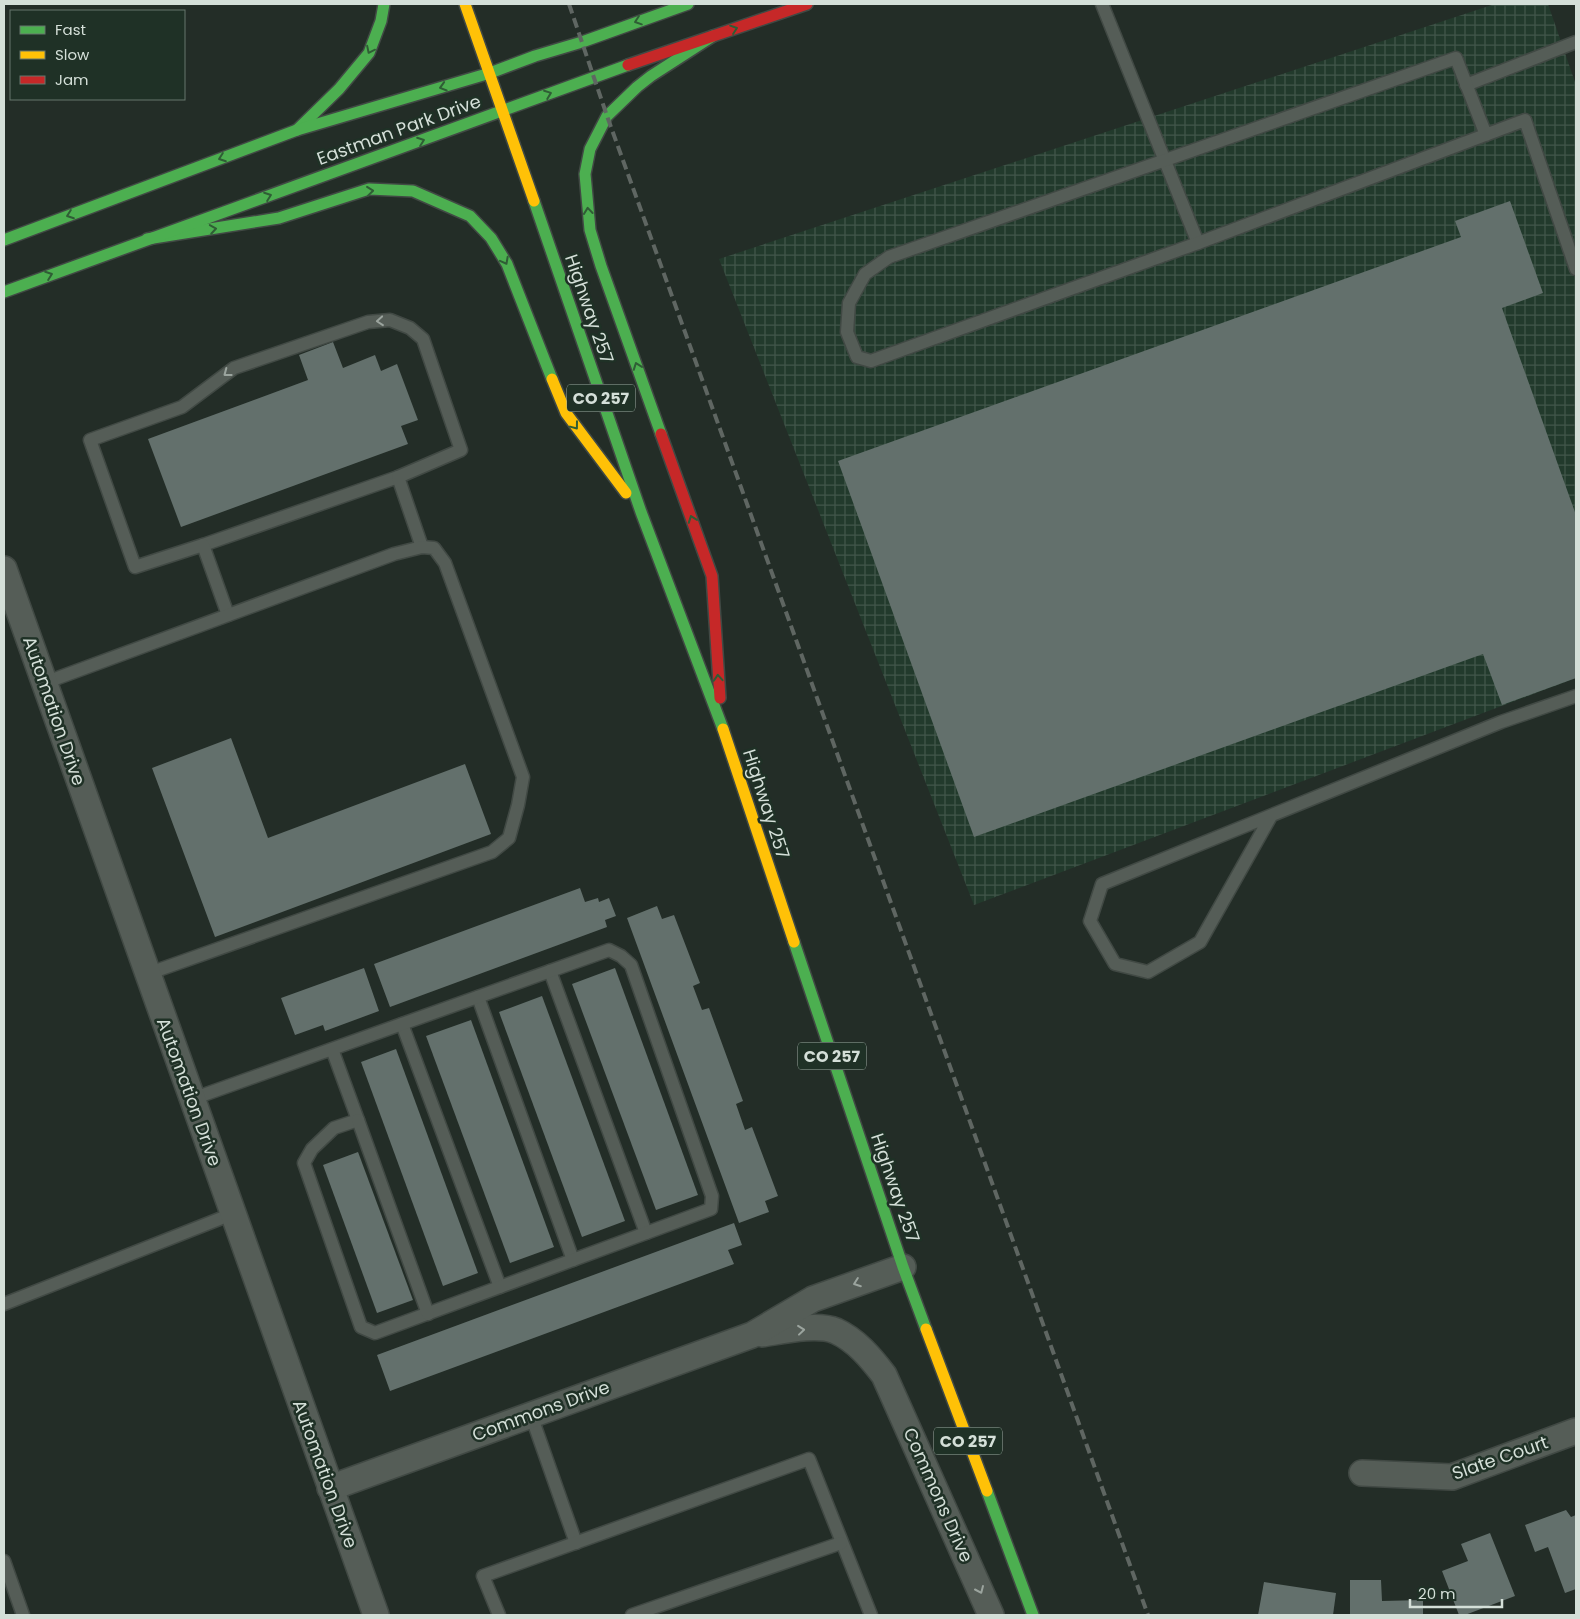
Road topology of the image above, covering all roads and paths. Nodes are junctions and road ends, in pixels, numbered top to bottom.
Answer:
1 (384, 4) edge
2 (465, 4) edge
3 (688, 4) edge
4 (807, 4) edge
5 (1102, 4) edge
6 (712, 36) junction
7 (1576, 42) edge
8 (490, 73) junction
9 (1466, 85) junction
10 (502, 112) junction
11 (297, 130) junction
12 (1486, 135) junction
13 (1165, 161) junction
14 (147, 239) junction
15 (4, 240) edge
16 (1198, 243) junction
17 (1576, 269) edge
18 (4, 292) edge
19 (398, 477) junction
20 (641, 512) junction
21 (203, 545) junction
22 (422, 547) junction
23 (4, 569) edge
24 (228, 615) junction
25 (44, 683) junction
26 (1576, 696) edge
27 (722, 727) junction
28 (1271, 816) junction
29 (550, 971) junction
30 (147, 974) junction
31 (478, 997) junction
32 (402, 1024) junction
33 (332, 1050) junction
34 (192, 1099) junction
35 (358, 1120) junction
36 (232, 1214) junction
37 (646, 1233) junction
38 (573, 1260) junction
39 (903, 1267) junction
40 (500, 1287) junction
41 (4, 1304) edge
42 (428, 1314) junction
43 (752, 1335) junction
44 (531, 1415) junction
45 (1576, 1431) edge
46 (1362, 1473) dead end
47 (330, 1488) junction
48 (576, 1543) junction
49 (841, 1543) junction
50 (4, 1561) edge
51 (866, 1614) edge
52 (23, 1615) edge
53 (376, 1615) edge
54 (498, 1615) edge
55 (632, 1615) edge
56 (992, 1615) edge
57 (1033, 1615) edge

1 -> 11 main road
2 - 8 main road, Highway 257 / CO 257
3 -> 8 main road, Eastman Park Drive
6 -> 4 main road, Eastman Park Drive
5 - 13 lane
10 -> 6 main road, Eastman Park Drive
27 -> 6 main road
7 - 9 lane
8 - 10 main road, Highway 257 / CO 257
8 -> 11 main road, Eastman Park Drive
9 - 12 lane
9 - 13 lane
14 -> 10 main road, Eastman Park Drive
10 - 20 main road, Highway 257 / CO 257
11 -> 15 main road, Eastman Park Drive
12 - 16 lane
12 - 17 lane
13 - 16 lane
13 - 16 lane
18 -> 14 main road, Eastman Park Drive
14 -> 20 main road
19 - 21 lane
19 -> 21 lane
19 - 22 lane
20 - 27 main road, Highway 257 / CO 257
21 - 24 lane
22 - 24 lane
22 - 30 lane
23 - 25 street, Automation Drive
24 - 25 lane
25 - 30 street, Automation Drive
26 - 28 lane
27 - 39 main road, Highway 257 / CO 257
28 - 28 lane
29 - 31 lane
29 - 37 lane
29 - 37 lane
30 - 34 street, Automation Drive
31 - 32 lane
31 - 38 lane
32 - 33 lane
32 - 40 lane
33 - 34 lane
33 - 35 lane
34 - 36 street, Automation Drive
35 - 42 lane
35 - 42 lane
36 - 41 lane
36 - 47 street, Automation Drive
37 - 38 lane
38 - 40 lane
39 -> 43 street, Commons Drive
39 - 57 main road, Highway 257 / CO 257
40 - 42 lane
43 - 44 street, Commons Drive
43 -> 56 street, Commons Drive
44 - 47 street, Commons Drive
44 - 48 lane
45 - 46 street, Slate Court
47 - 53 street, Automation Drive
48 - 49 lane
48 - 54 lane
49 - 51 lane
49 - 55 lane
50 - 52 lane

